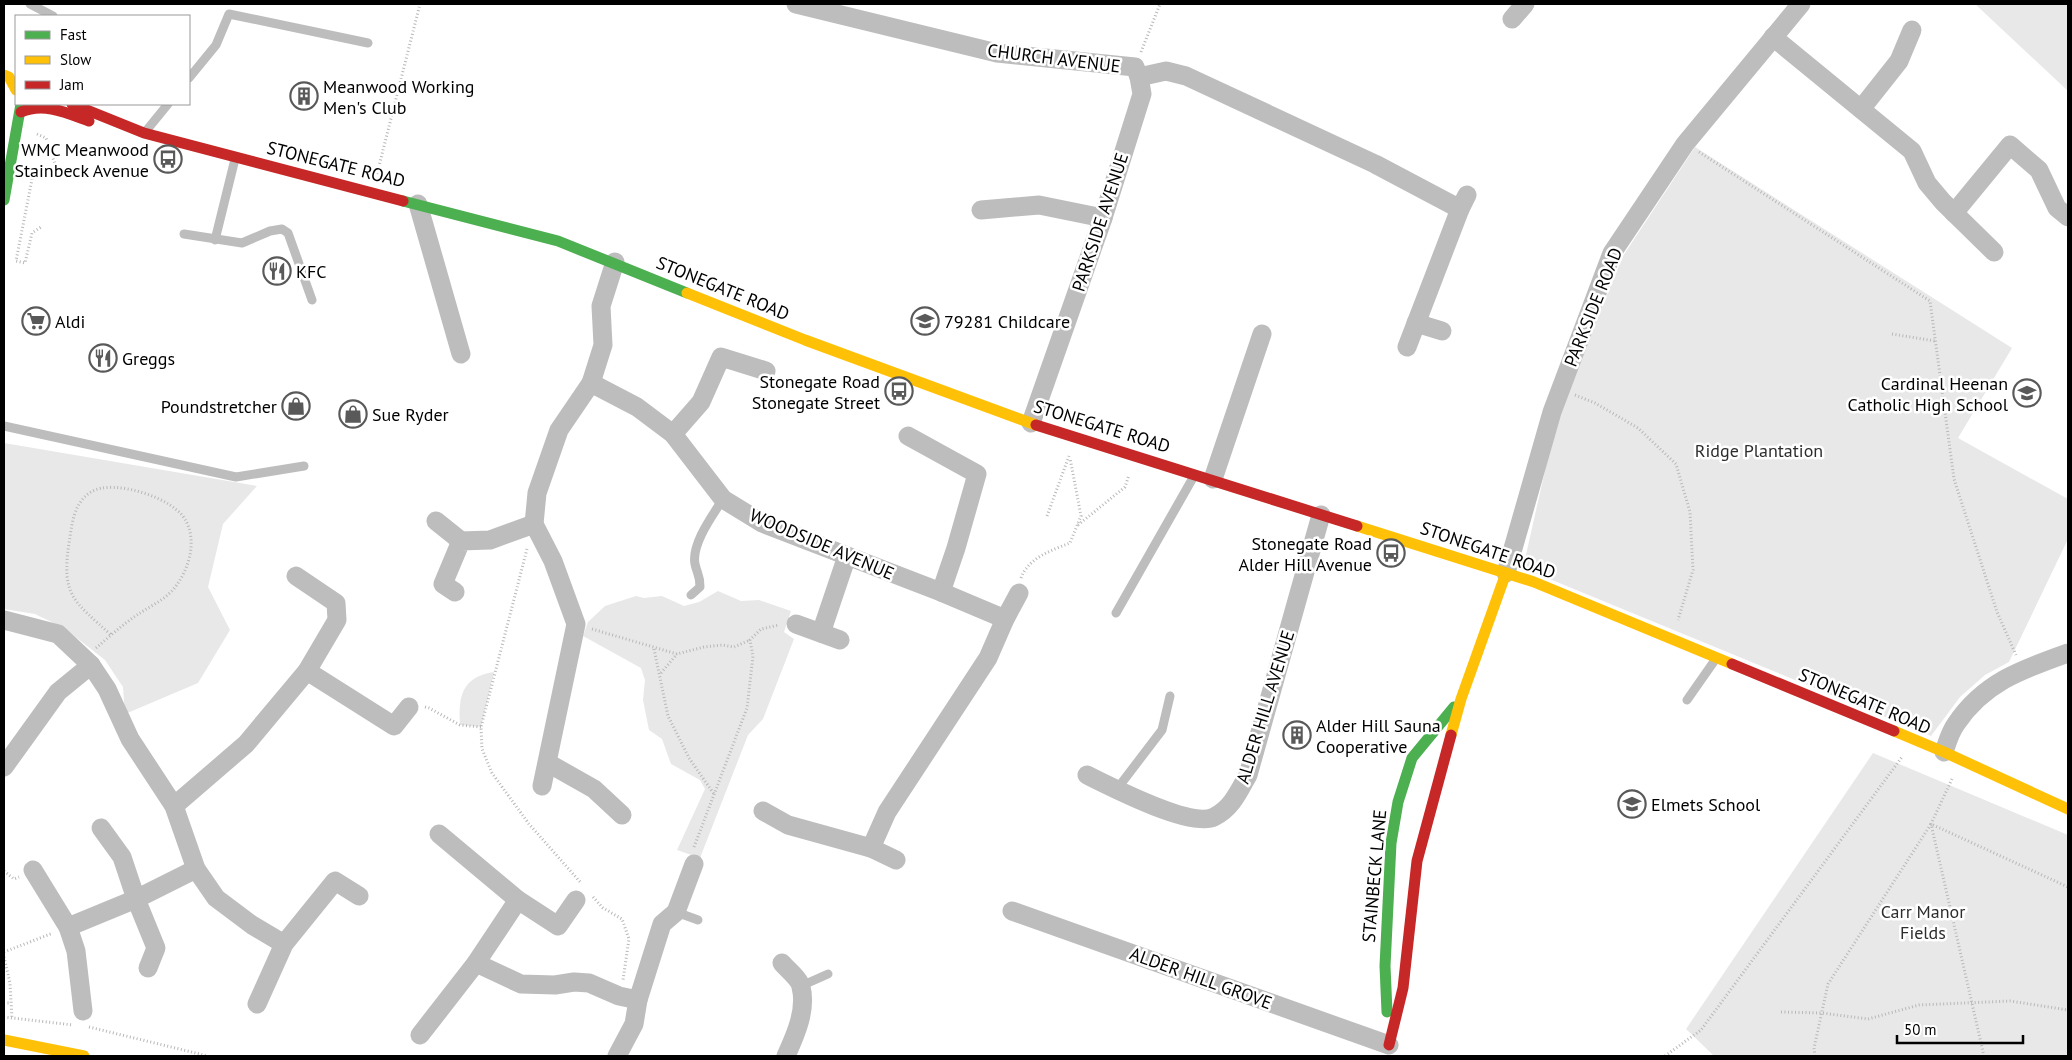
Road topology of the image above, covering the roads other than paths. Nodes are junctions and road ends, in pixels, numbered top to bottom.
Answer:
1 (30, 4) edge
2 (796, 4) edge
3 (1524, 4) edge
4 (1801, 4) edge
5 (51, 15) edge
6 (1512, 19) dead end
7 (1912, 30) dead end
8 (1773, 38) junction
9 (368, 43) dead end
10 (1137, 72) junction
11 (4, 75) edge
12 (190, 77) edge
13 (15, 88) edge
14 (4, 89) edge
15 (15, 95) edge
16 (74, 105) edge
17 (167, 105) edge
18 (21, 108) edge
19 (1860, 108) junction
20 (88, 112) edge
21 (144, 133) junction
22 (236, 157) junction
23 (4, 200) edge
24 (418, 204) junction
25 (981, 210) dead end
26 (1954, 213) junction
27 (2068, 216) edge
28 (1102, 218) junction
29 (184, 234) dead end
30 (215, 240) junction
31 (1994, 252) dead end
32 (615, 262) junction
33 (312, 300) dead end
34 (1416, 323) junction
35 (1442, 331) dead end
36 (1262, 334) dead end
37 (1407, 347) dead end
38 (461, 354) dead end
39 (766, 371) dead end
40 (591, 383) junction
41 (1031, 423) junction
42 (4, 426) edge
43 (673, 434) junction
44 (908, 436) dead end
45 (304, 466) dead end
46 (1204, 476) junction
47 (723, 499) junction
48 (1321, 515) junction
49 (436, 521) dead end
50 (534, 524) junction
51 (461, 541) junction
52 (847, 556) junction
53 (1506, 573) junction
54 (296, 576) dead end
55 (455, 592) dead end
56 (941, 592) junction
57 (1019, 593) road end
58 (691, 595) dead end
59 (1116, 613) dead end
60 (1005, 619) junction
61 (4, 620) edge
62 (796, 624) road end
63 (820, 633) junction
64 (840, 640) dead end
65 (2068, 653) edge
66 (1716, 658) junction
67 (88, 662) junction
68 (307, 670) junction
69 (1170, 696) dead end
70 (1461, 699) junction
71 (1686, 700) dead end
72 (409, 707) road end
73 (1944, 752) junction
74 (548, 763) junction
75 (4, 767) edge
76 (1087, 775) dead end
77 (542, 786) dead end
78 (1118, 789) junction
79 (174, 806) junction
80 (2068, 809) edge
81 (763, 811) dead end
82 (622, 815) dead end
83 (101, 828) dead end
84 (439, 834) dead end
85 (870, 848) junction
86 (896, 860) dead end
87 (694, 864) road end
88 (196, 869) junction
89 (33, 870) dead end
90 (359, 896) dead end
91 (136, 899) junction
92 (518, 900) junction
93 (576, 900) dead end
94 (1012, 911) dead end
95 (676, 912) junction
96 (698, 920) dead end
97 (68, 927) junction
98 (284, 944) junction
99 (476, 963) junction
100 (782, 963) dead end
101 (148, 968) dead end
102 (828, 974) dead end
103 (801, 986) junction
104 (638, 1000) junction
105 (257, 1004) dead end
106 (83, 1011) dead end
107 (420, 1035) dead end
108 (8, 1041) edge
109 (1388, 1050) edge
110 (620, 1055) edge
111 (84, 1056) edge
112 (786, 1056) edge

1 - 5 lane
2 - 10 street, CHURCH AVENUE
3 - 6 street
4 - 8 street, PARKSIDE ROAD
7 - 19 street
8 - 19 street
8 - 53 street, PARKSIDE ROAD
9 - 12 lane
10 - 28 street, PARKSIDE AVENUE
10 - 34 street, CHURCH AVENUE
11 - 13 main road
14 - 15 main road
16 - 20 main road, STONEGATE ROAD
17 - 21 lane
18 - 20 main road, STONEGATE ROAD
18 - 23 main road
19 - 26 street
20 - 21 main road, STONEGATE ROAD
21 - 22 main road, STONEGATE ROAD
22 - 24 main road, STONEGATE ROAD
22 - 30 lane
24 - 32 main road, STONEGATE ROAD
24 - 38 street
25 - 28 street
26 - 27 street
26 - 31 street
28 - 41 street, PARKSIDE AVENUE
29 - 30 lane
30 - 33 lane
32 - 40 street
32 - 41 main road, STONEGATE ROAD
34 - 35 street
34 - 37 street
36 - 46 street
39 - 43 street
40 - 43 street, WOODSIDE AVENUE
40 - 50 street
41 - 46 main road, STONEGATE ROAD
42 - 45 lane
43 - 47 street, WOODSIDE AVENUE
44 - 56 street
46 - 48 main road, STONEGATE ROAD
46 - 59 lane
47 - 52 street, WOODSIDE AVENUE
47 - 58 lane
48 - 53 main road, STONEGATE ROAD
48 - 78 street, ALDER HILL AVENUE
49 - 51 street
50 - 51 street
50 - 74 street
51 - 55 street
52 - 56 street, WOODSIDE AVENUE
52 - 63 street
53 - 66 main road, STONEGATE ROAD
53 - 70 main road, STAINBECK LANE
54 - 68 street
56 - 60 street, WOODSIDE AVENUE
57 - 60 street
60 - 85 street
61 - 67 street
62 - 63 street
63 - 64 street
65 - 73 street
66 - 71 lane
66 - 73 main road, STONEGATE ROAD
67 - 75 street
67 - 79 street
68 - 72 street
68 - 79 street
69 - 78 lane
70 - 109 main road, STAINBECK LANE
70 - 109 main road, STAINBECK LANE
73 - 80 main road, STONEGATE ROAD
74 - 77 street
74 - 82 street
76 - 78 street, ALDER HILL AVENUE
79 - 88 street
81 - 85 street
83 - 91 street
84 - 92 street
85 - 86 street
87 - 95 street
88 - 91 street
88 - 98 street
89 - 97 street
90 - 98 street
91 - 97 street
91 - 101 street
92 - 93 street
92 - 99 street
94 - 109 street, ALDER HILL GROVE
95 - 96 lane
95 - 104 street
97 - 106 street
98 - 105 street
99 - 104 street
99 - 107 street
100 - 103 street
102 - 103 lane
103 - 112 street
104 - 110 street
108 - 111 main road

